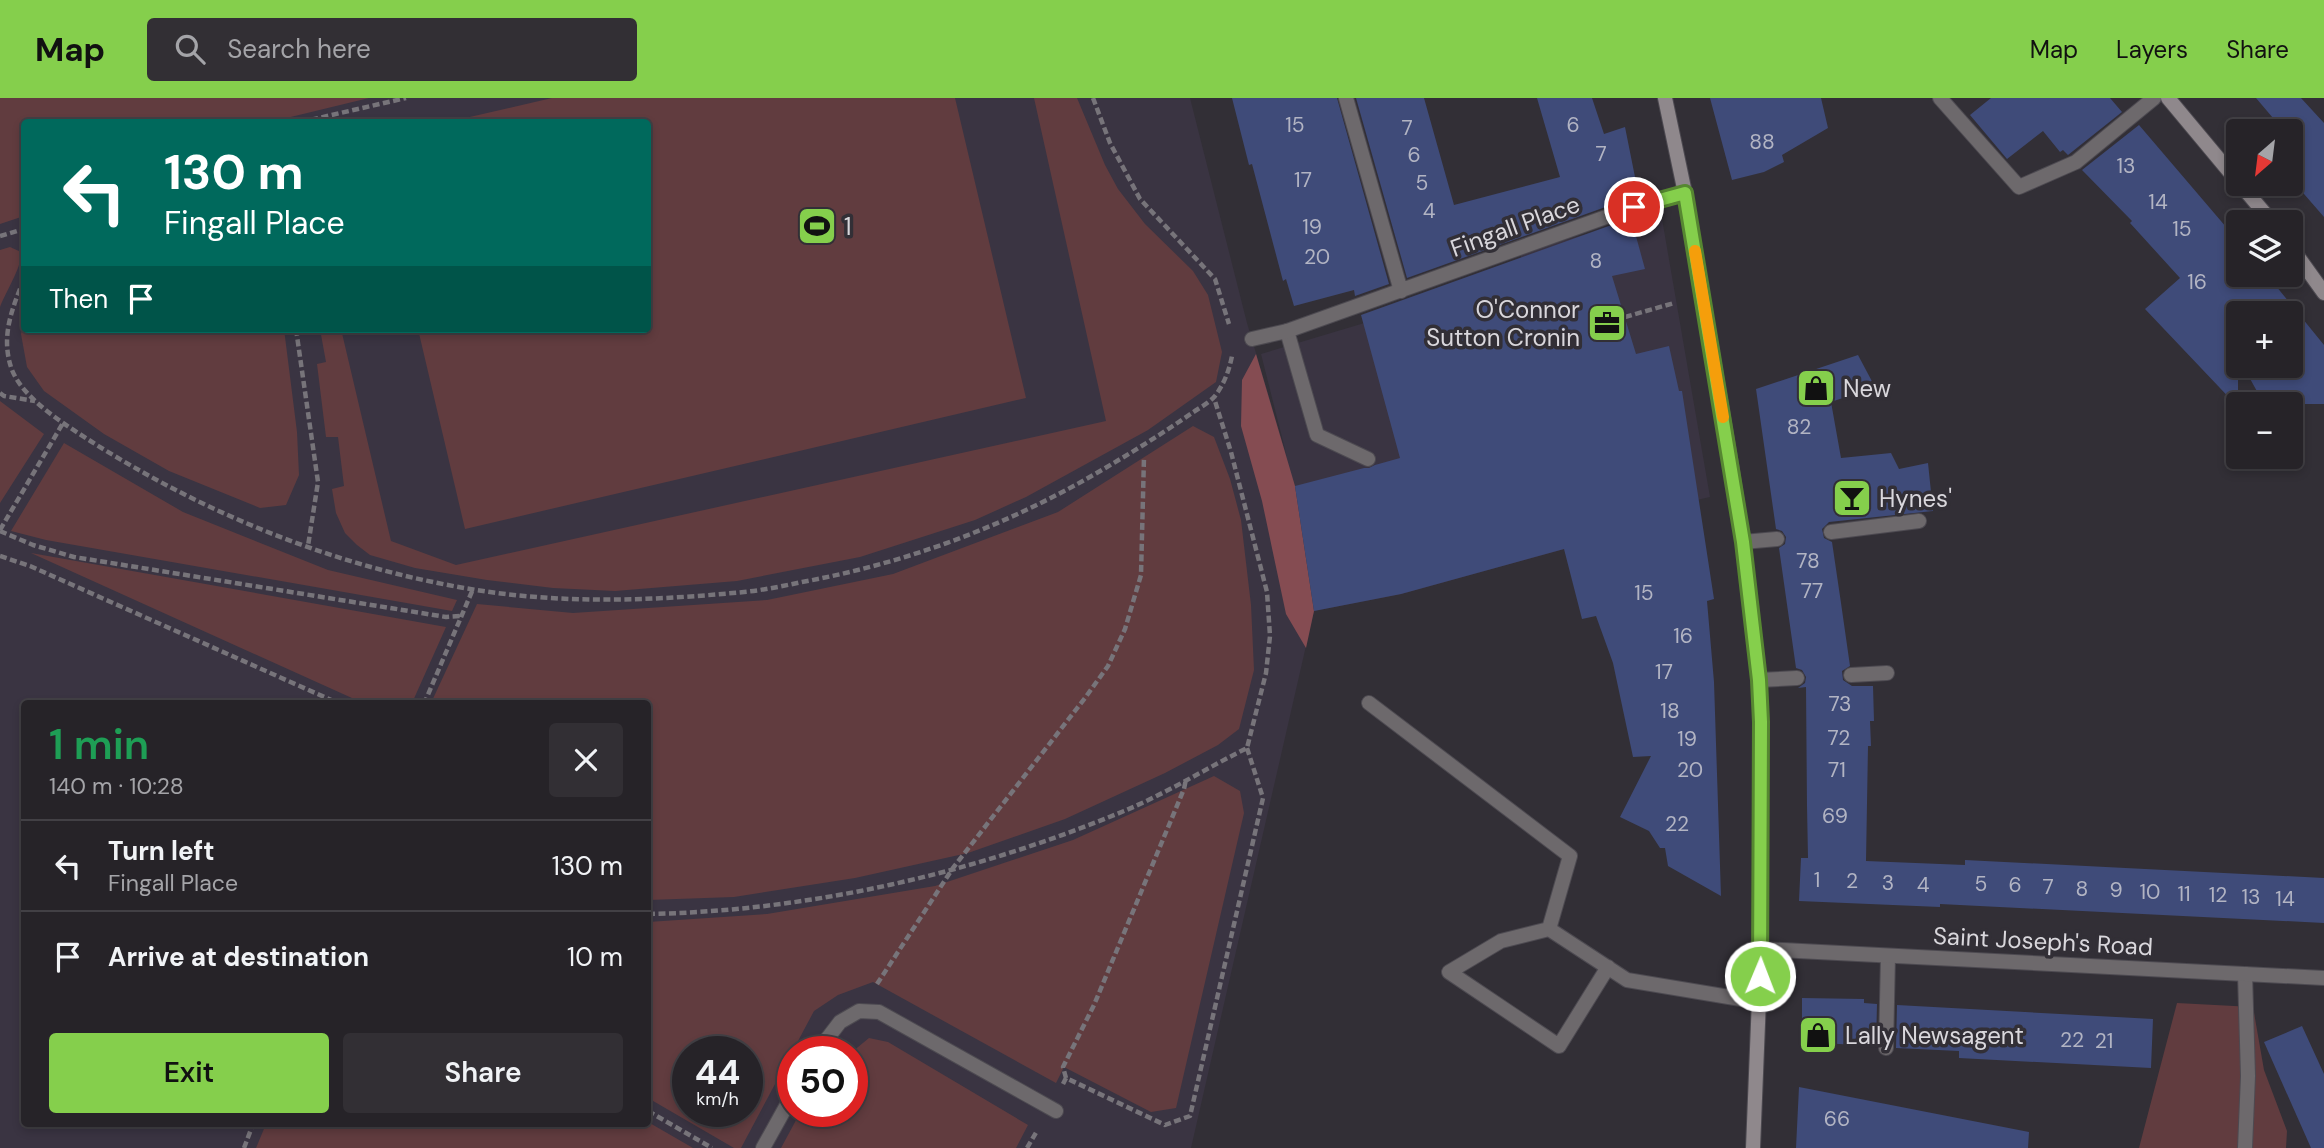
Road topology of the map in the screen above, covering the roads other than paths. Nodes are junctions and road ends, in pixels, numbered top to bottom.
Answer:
1 (1346, 98) edge
2 (1665, 98) edge
3 (1940, 98) edge
4 (2154, 98) edge
5 (2168, 98) edge
6 (2226, 167) edge
7 (1685, 193) junction
8 (2250, 196) edge
9 (2262, 210) edge
10 (2303, 264) edge
11 (1401, 291) junction
12 (2324, 293) edge
13 (1287, 331) junction
14 (1252, 339) dead end
15 (1368, 459) dead end
16 (1919, 521) dead end
17 (1831, 532) dead end
18 (1777, 539) dead end
19 (1743, 542) junction
20 (1887, 673) dead end
21 (1851, 675) dead end
22 (1797, 678) dead end
23 (1759, 680) junction
24 (1369, 703) dead end
25 (1549, 929) junction
26 (1760, 949) junction
27 (1888, 956) junction
28 (1608, 967) junction
29 (2245, 974) junction
30 (2324, 978) edge
31 (1759, 1002) junction
32 (829, 1036) edge
33 (1886, 1048) dead end
34 (1053, 1109) road end
35 (777, 1122) edge
36 (762, 1148) edge
37 (1754, 1148) edge
38 (2245, 1148) edge

1 - 11 street
2 - 7 main road
3 - 4 street
5 - 6 main road
7 - 11 street, Fingall Place
7 - 19 main road
8 - 9 main road
10 - 12 main road
11 - 13 street, Fingall Place
13 - 14 street, Fingall Place
13 - 15 street
16 - 17 street
18 - 19 street
19 - 23 main road
20 - 21 street
22 - 23 street
23 - 26 main road
24 - 25 street
25 - 28 street
25 - 28 street
26 - 27 street, Saint Joseph's Road
26 - 31 main road
27 - 29 street, Saint Joseph's Road
27 - 33 street
28 - 31 street
29 - 30 street, Saint Joseph's Road
29 - 38 street
31 - 37 main road
32 - 34 street
35 - 36 street

